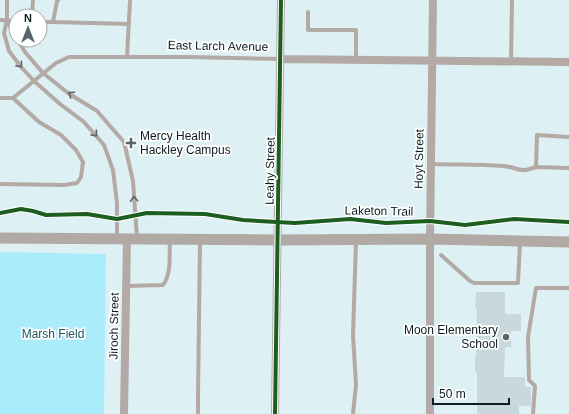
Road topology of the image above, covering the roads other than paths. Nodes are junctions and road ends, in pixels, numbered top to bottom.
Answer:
1 (7, 0) edge
2 (58, 0) edge
3 (130, 0) edge
4 (282, 0) edge
5 (433, 0) edge
6 (512, 0) edge
7 (308, 12) dead end
8 (0, 20) edge
9 (7, 20) junction
10 (48, 22) edge
11 (53, 22) junction
12 (128, 24) junction
13 (23, 48) edge
14 (127, 57) junction
15 (281, 59) junction
16 (356, 60) junction
17 (433, 61) junction
18 (511, 62) junction
19 (569, 62) edge
20 (43, 73) junction
21 (34, 81) junction
22 (0, 98) edge
23 (13, 98) junction
24 (569, 137) edge
25 (431, 164) junction
26 (536, 166) junction
27 (569, 168) edge
28 (0, 184) edge
29 (0, 238) edge
30 (127, 238) junction
31 (170, 239) junction
32 (200, 239) junction
33 (430, 239) junction
34 (279, 240) junction
35 (356, 240) junction
36 (520, 241) junction
37 (569, 242) edge
38 (441, 255) dead end
39 (126, 286) junction
40 (569, 288) edge
41 (124, 414) edge
42 (198, 414) edge
43 (275, 414) edge
44 (353, 414) edge
45 (430, 414) edge
46 (533, 414) edge

1 - 9 lane
2 - 11 lane
3 - 12 lane
4 - 15 street, Leahy Street
5 - 17 street, Hoyt Street
6 - 18 lane
7 - 16 lane
8 - 9 lane
9 -> 21 lane
10 - 11 lane
11 - 12 lane
12 - 14 lane
13 - 20 lane
14 - 15 lane, East Larch Avenue
14 - 20 lane, East Larch Avenue
15 - 16 street, East Larch Avenue
15 - 34 street, Leahy Street
16 - 17 street, East Larch Avenue
17 - 18 street, East Larch Avenue
17 - 25 street, Hoyt Street
18 - 19 street, East Larch Avenue
20 - 21 lane, East Larch Avenue
30 -> 20 lane
21 - 23 lane, East Larch Avenue
21 -> 30 lane
22 - 23 lane
23 - 28 lane
24 - 26 lane
25 - 26 lane
25 - 33 street, Hoyt Street
26 - 27 lane
29 - 30 main road
30 - 31 main road
30 - 39 street, Jiroch Street
31 - 32 main road
31 - 39 lane
32 - 34 main road
32 - 42 lane
33 - 35 main road
33 - 36 main road
33 - 45 street, Hoyt Street
34 - 35 main road
34 - 43 street, Leahy Street
35 - 44 lane
36 - 37 main road
36 - 38 lane
39 - 41 street, Jiroch Street
40 - 46 lane

